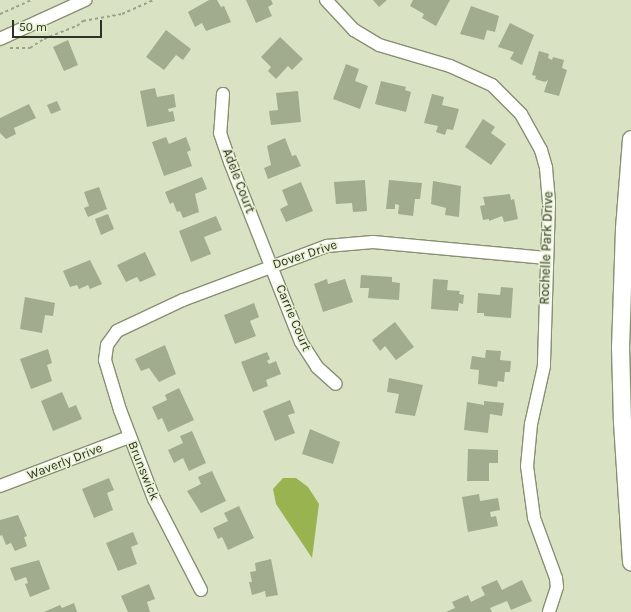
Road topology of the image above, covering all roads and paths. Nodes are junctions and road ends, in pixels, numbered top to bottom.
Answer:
1 (31, 0) edge
2 (84, 0) edge
3 (154, 0) edge
4 (326, 0) edge
5 (0, 14) edge
6 (0, 39) edge
7 (5, 51) dead end
8 (223, 94) dead end
9 (631, 139) edge
10 (546, 258) junction
11 (271, 266) junction
12 (107, 345) joint
13 (336, 384) dead end
14 (129, 437) junction
15 (0, 486) edge
16 (631, 562) edge
17 (201, 590) dead end
18 (549, 612) edge

1 - 5 path
2 - 6 street
3 - 7 path
4 - 10 street, Rochelle Park Drive
8 - 11 street, Adele Court
9 - 16 highway
10 - 11 street, Dover Drive
10 - 18 street, Rochelle Park Drive
11 - 12 street, Dover Drive
11 - 13 street, Carrie Court
12 - 14 street, Brunswick
14 - 15 street, Waverly Drive
14 - 17 street, Brunswick

